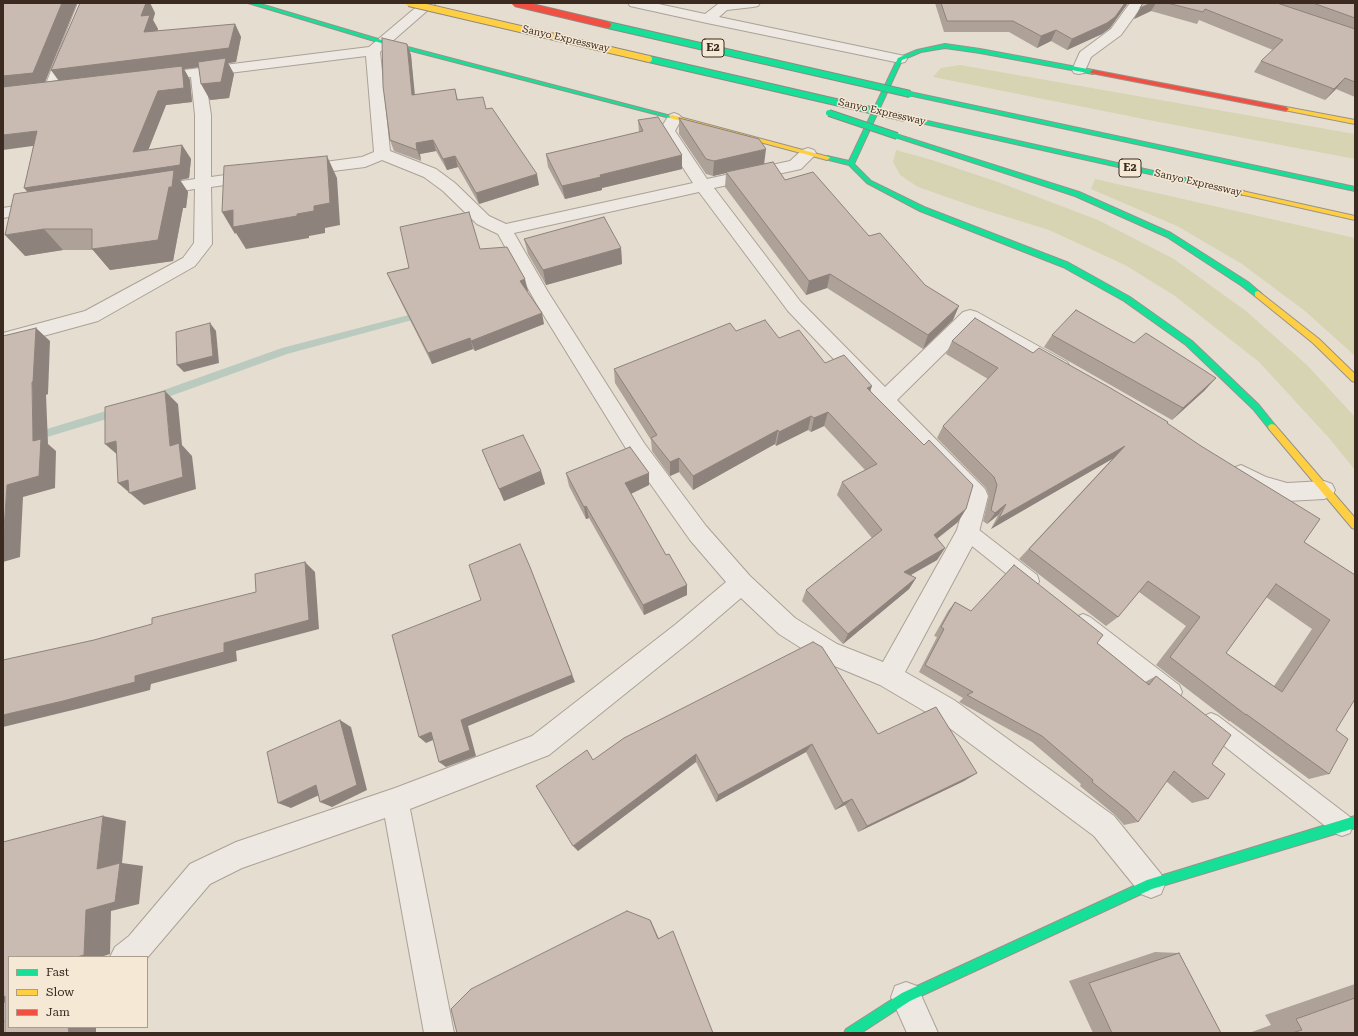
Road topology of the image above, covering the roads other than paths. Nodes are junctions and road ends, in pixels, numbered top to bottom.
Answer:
1 (85, 3) edge
2 (251, 3) edge
3 (409, 3) edge
4 (429, 3) edge
5 (515, 3) edge
6 (635, 3) edge
7 (753, 3) edge
8 (1137, 3) edge
9 (706, 19) junction
10 (378, 47) junction
11 (900, 59) junction
12 (1079, 70) junction
13 (707, 71) junction
14 (197, 72) junction
15 (142, 79) edge
16 (65, 89) edge
17 (50, 91) junction
18 (34, 93) edge
19 (802, 104) dead end
20 (817, 109) dead end
21 (674, 118) junction
22 (1355, 122) edge
23 (1054, 125) junction
24 (808, 153) junction
25 (382, 154) junction
26 (851, 164) junction
27 (288, 172) edge
28 (264, 175) edge
29 (1355, 180) edge
30 (203, 183) junction
31 (703, 185) junction
32 (1355, 189) edge
33 (141, 192) edge
34 (57, 204) edge
35 (3, 213) edge
36 (1355, 218) edge
37 (504, 230) junction
38 (3, 340) edge
39 (1078, 377) edge
40 (1355, 379) edge
41 (884, 400) junction
42 (1227, 465) edge
43 (1324, 490) junction
44 (1355, 525) edge
45 (968, 532) junction
46 (742, 583) junction
47 (1042, 590) edge
48 (1067, 610) edge
49 (889, 676) junction
50 (395, 802) junction
51 (1348, 823) edge
52 (1151, 884) junction
53 (126, 956) edge
54 (906, 997) junction
55 (439, 1033) edge
56 (850, 1033) edge
57 (923, 1033) edge

1 - 17 street
2 - 10 main road
3 - 13 main road, Sanyo Expressway / E2, bridge
4 - 10 street
5 - 23 main road, Sanyo Expressway / E2, bridge
6 - 9 street
7 - 9 street
8 - 12 street
9 - 11 street
10 - 14 street
10 - 21 main road
10 - 25 street
11 - 12 main road
11 - 26 main road
12 - 22 main road
13 - 19 main road, bridge
13 - 36 main road, Sanyo Expressway / E2, bridge
14 - 15 street
14 - 30 street
16 - 17 street
17 - 18 street
20 - 40 main road, bridge
21 - 24 main road
21 - 31 street
23 - 29 main road
23 - 32 main road, Sanyo Expressway / E2
24 - 26 main road
24 - 31 street
25 - 27 street
25 - 37 street
26 - 43 main road
28 - 30 street
30 - 33 street
30 - 38 street
31 - 37 street
31 - 41 street
34 - 35 street
37 - 46 street
39 - 41 street
41 - 45 street
42 - 43 street
43 - 44 main road
45 - 47 lane
45 - 49 street
46 - 49 street
46 - 50 street
48 - 51 lane
49 - 52 street
50 - 53 street
50 - 55 street
51 - 52 main road
52 - 54 main road
54 - 56 main road
54 - 57 street

